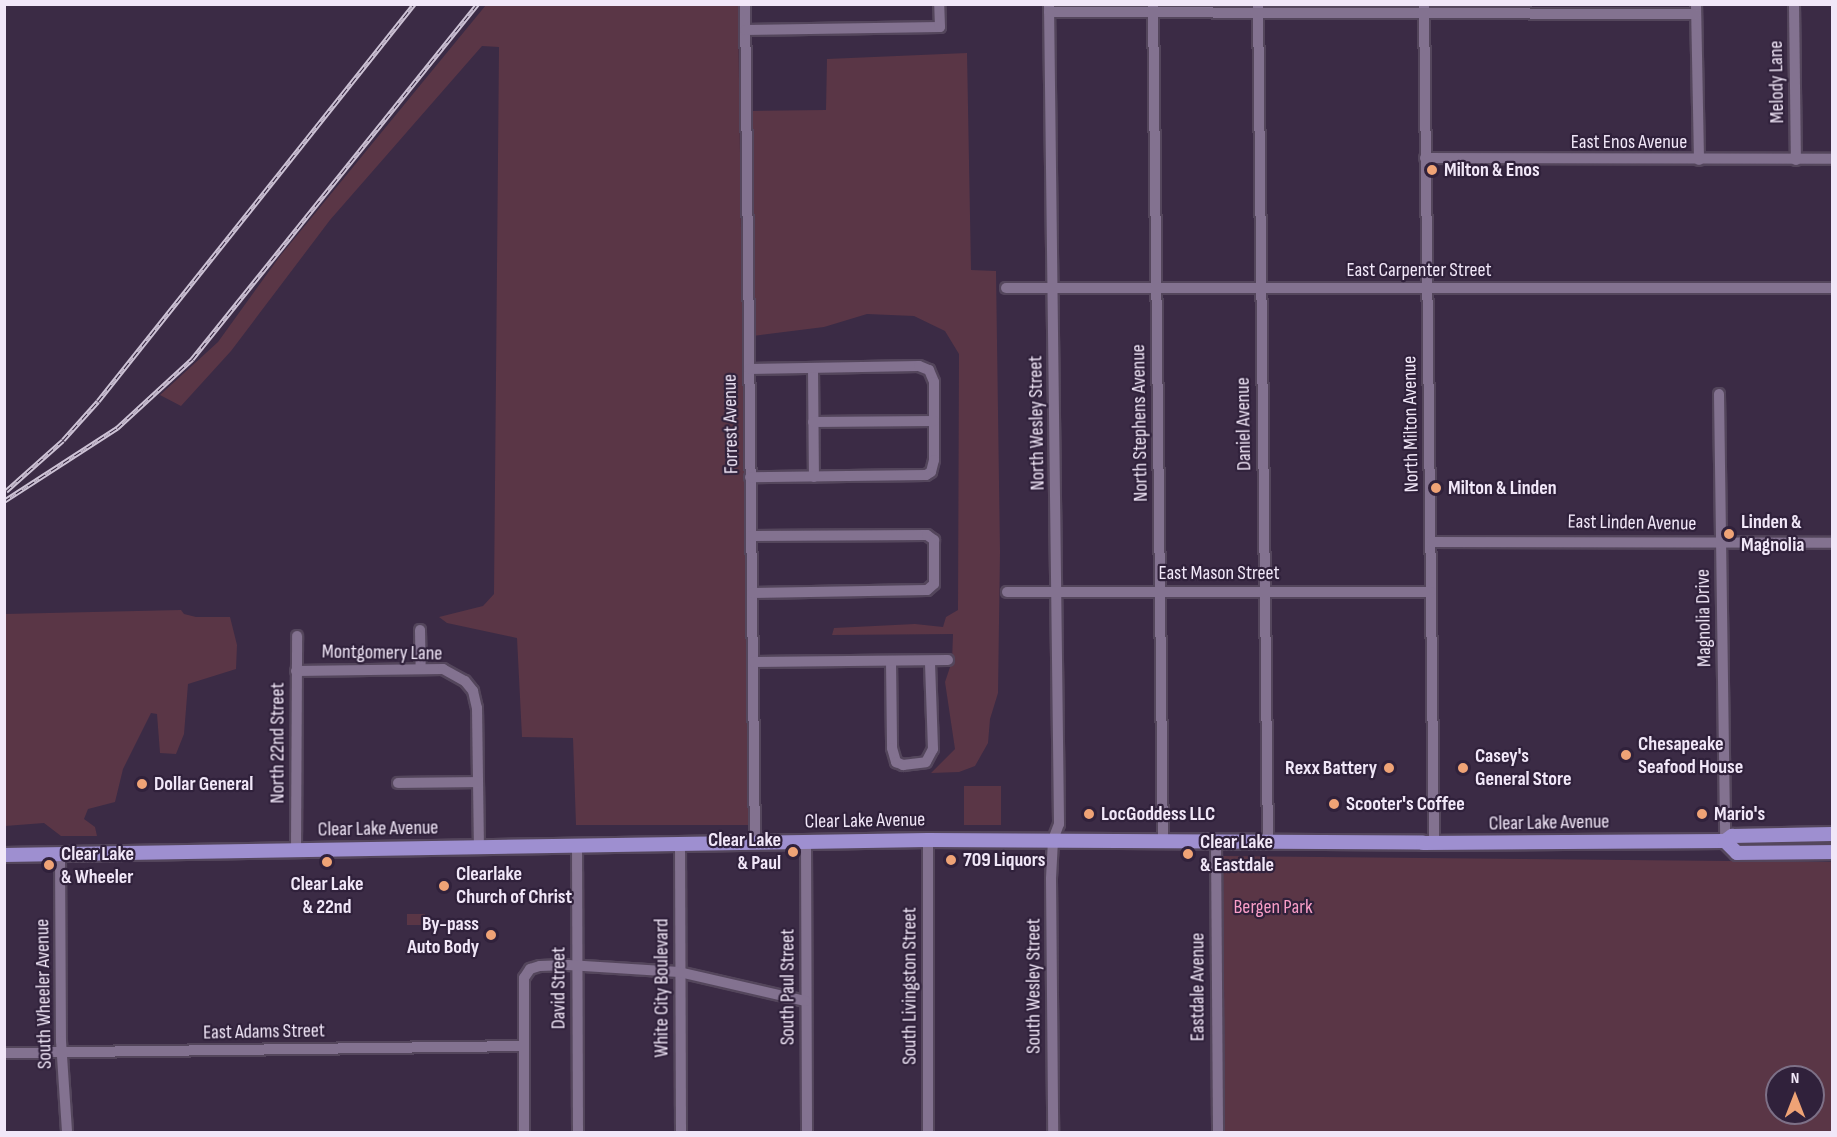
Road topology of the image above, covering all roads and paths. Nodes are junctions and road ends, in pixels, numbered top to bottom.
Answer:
1 (745, 4) edge
2 (939, 4) edge
3 (1794, 4) edge
4 (1048, 8) edge
5 (1153, 8) edge
6 (1258, 8) edge
7 (1424, 9) edge
8 (1545, 9) edge
9 (1696, 9) edge
10 (745, 30) junction
11 (1425, 159) junction
12 (1833, 159) edge
13 (1699, 160) junction
14 (1796, 160) junction
15 (1006, 288) dead end
16 (1053, 288) junction
17 (1156, 288) junction
18 (1261, 288) junction
19 (1427, 288) junction
20 (1833, 288) edge
21 (813, 368) junction
22 (749, 369) junction
23 (1719, 394) dead end
24 (934, 421) junction
25 (813, 422) junction
26 (750, 477) junction
27 (814, 477) junction
28 (751, 536) junction
29 (1431, 542) junction
30 (1721, 542) junction
31 (1833, 543) edge
32 (1057, 591) junction
33 (1160, 591) junction
34 (1264, 591) junction
35 (752, 592) junction
36 (1007, 592) dead end
37 (1431, 592) junction
38 (420, 630) dead end
39 (297, 636) dead end
40 (948, 660) dead end
41 (891, 661) junction
42 (930, 661) junction
43 (754, 662) junction
44 (421, 669) junction
45 (296, 670) junction
46 (473, 672) dead end
47 (465, 681) junction
48 (478, 782) junction
49 (398, 783) dead end
50 (1833, 834) edge
51 (928, 840) junction
52 (1053, 840) junction
53 (1163, 841) junction
54 (1725, 841) junction
55 (755, 842) junction
56 (806, 842) junction
57 (1216, 842) junction
58 (680, 843) junction
59 (1268, 843) junction
60 (1434, 843) junction
61 (577, 844) junction
62 (479, 846) junction
63 (296, 850) junction
64 (1833, 852) edge
65 (1772, 853) junction
66 (60, 854) junction
67 (4, 855) edge
68 (1833, 860) edge
69 (577, 966) junction
70 (679, 972) junction
71 (806, 1001) junction
72 (524, 1046) junction
73 (62, 1052) junction
74 (4, 1053) edge
75 (67, 1132) edge
76 (524, 1132) edge
77 (578, 1132) edge
78 (681, 1132) edge
79 (807, 1132) edge
80 (928, 1132) edge
81 (1053, 1132) edge
82 (1218, 1132) edge

1 - 10 street, Forrest Avenue
2 - 10 street
3 - 14 street, Melody Lane
4 - 5 street
4 - 16 street, North Wesley Street
5 - 6 street
5 - 17 street, North Stephens Avenue
6 - 7 street
6 - 18 street, Daniel Avenue
7 - 8 street
7 - 11 street, North Milton Avenue
8 - 9 street
9 - 13 street
10 - 22 street, Forrest Avenue
11 - 13 street, East Enos Avenue
11 - 19 street, North Milton Avenue
12 - 14 street, East Enos Avenue
13 - 14 street, East Enos Avenue
15 - 16 street, East Carpenter Street
16 - 17 street, East Carpenter Street
16 - 32 street, North Wesley Street
17 - 18 street, East Carpenter Street
17 - 33 street, North Stephens Avenue
18 - 19 street, East Carpenter Street
18 - 34 street, Daniel Avenue
19 - 20 street, East Carpenter Street
19 - 29 street, North Milton Avenue
21 - 22 street
21 - 24 street
21 - 25 street
22 - 26 street, Forrest Avenue
23 - 30 street, Magnolia Drive
24 - 25 street
24 - 27 street
25 - 27 street
26 - 27 street
26 - 28 street, Forrest Avenue
28 - 35 street, Forrest Avenue
28 - 35 street
29 - 30 street, East Linden Avenue
29 - 37 street, North Milton Avenue
30 - 31 street, East Linden Avenue
30 - 54 street, Magnolia Drive
32 - 33 street, East Mason Street
32 - 36 street, East Mason Street
32 - 52 street, North Wesley Street
33 - 34 street, East Mason Street
33 - 53 street, North Stephens Avenue
34 - 37 street, East Mason Street
34 - 59 street, Daniel Avenue
35 - 43 street, Forrest Avenue
37 - 60 street, North Milton Avenue
38 - 44 street
39 - 45 street, North 22nd Street
40 - 42 street
41 - 42 street
41 - 42 street
41 - 43 street
43 - 55 street, Forrest Avenue
44 - 45 street, Montgomery Lane
44 - 47 street, Montgomery Lane
45 - 63 street, North 22nd Street
46 - 47 street
47 - 48 street
48 - 49 street
48 - 62 street
50 - 54 main road, Clear Lake Avenue
51 - 52 main road, Clear Lake Avenue
51 - 56 main road, Clear Lake Avenue
51 - 80 street, South Livingston Street
52 - 53 main road, Clear Lake Avenue
52 - 81 street, South Wesley Street
53 - 57 main road, Clear Lake Avenue
54 - 60 main road, Clear Lake Avenue
54 - 65 main road, Clear Lake Avenue
55 - 56 main road, Clear Lake Avenue
55 - 58 main road, Clear Lake Avenue
56 - 71 street, South Paul Street
57 - 59 main road, Clear Lake Avenue
57 - 82 street, Eastdale Avenue
58 - 61 main road, Clear Lake Avenue
58 - 70 street, White City Boulevard
59 - 60 main road, Clear Lake Avenue
61 - 62 main road, Clear Lake Avenue
61 - 69 street, David Street
62 - 63 main road, Clear Lake Avenue
63 - 66 main road, Clear Lake Avenue
64 - 65 main road, Clear Lake Avenue
65 - 68 main road
66 - 67 main road, Clear Lake Avenue
66 - 73 street, South Wheeler Avenue
69 - 70 street
69 - 72 street
69 - 77 street, David Street
70 - 71 street
70 - 78 street, White City Boulevard
71 - 79 street, South Paul Street
72 - 73 street, East Adams Street
72 - 76 street
73 - 74 street, East Adams Street
73 - 75 street, South Wheeler Avenue

